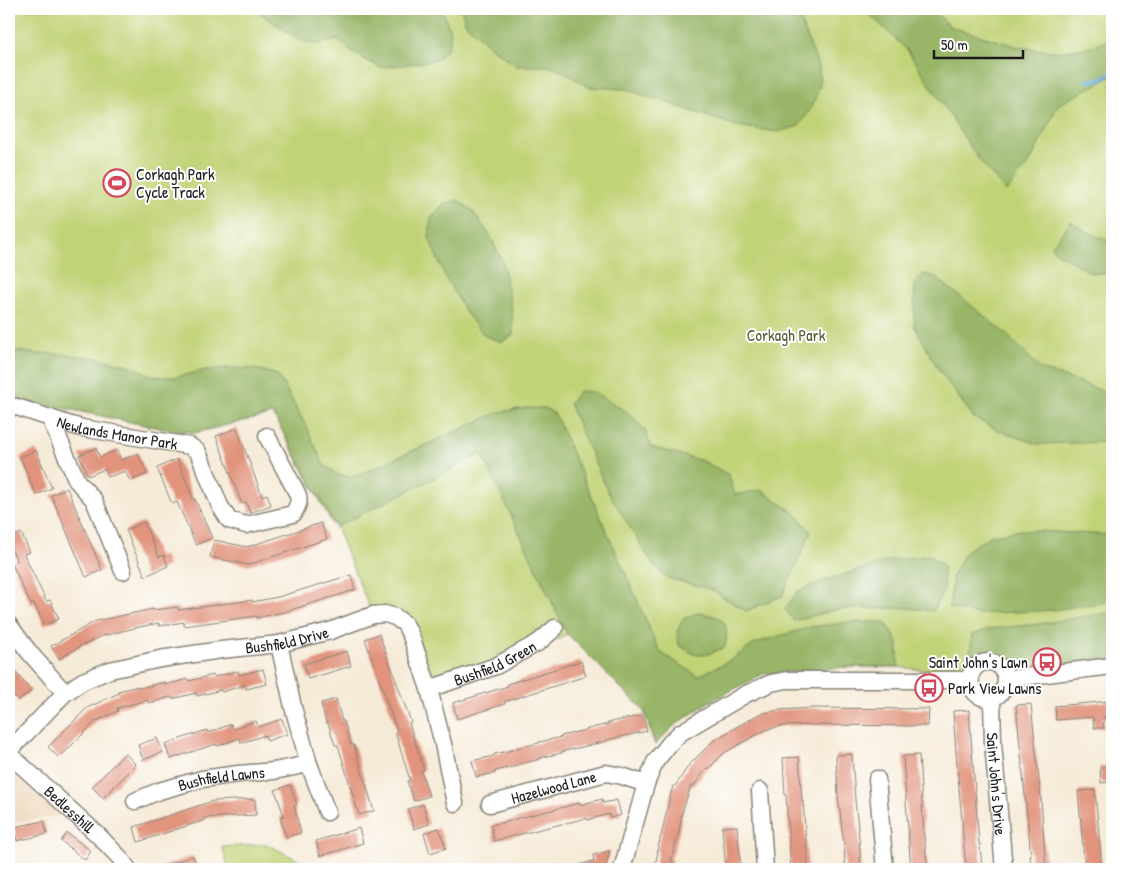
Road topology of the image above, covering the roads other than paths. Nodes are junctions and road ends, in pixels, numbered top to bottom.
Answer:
1 (9, 406) edge
2 (50, 418) junction
3 (267, 436) dead end
4 (123, 571) dead end
5 (9, 625) edge
6 (555, 628) dead end
7 (279, 644) junction
8 (1112, 666) edge
9 (1006, 679) junction
10 (970, 680) junction
11 (429, 689) junction
12 (65, 692) junction
13 (992, 698) junction
14 (9, 753) edge
15 (309, 764) junction
16 (648, 778) junction
17 (877, 780) dead end
18 (760, 791) dead end
19 (136, 801) dead end
20 (455, 803) dead end
21 (490, 804) dead end
22 (327, 812) dead end
23 (128, 869) edge
24 (622, 869) edge
25 (765, 869) edge
26 (885, 869) edge
27 (1004, 869) edge

1 - 2 street
2 - 3 street, Newlands Manor Park
2 - 4 street
5 - 12 street
6 - 11 street, Bushfield Green
7 - 11 street, Bushfield Drive
7 - 12 street, Bushfield Drive
7 - 15 street
8 - 9 street
9 - 10 street
9 - 13 street
10 - 13 street
10 - 16 street
11 - 20 street, Bushfield Drive
12 - 14 street, Bushfield Drive
13 - 27 street, Saint John's Drive
14 - 23 street, Bedlesshill
15 - 19 street, Bushfield Lawns
15 - 22 street
16 - 21 street, Hazelwood Lane
16 - 24 street
17 - 26 street
18 - 25 street

